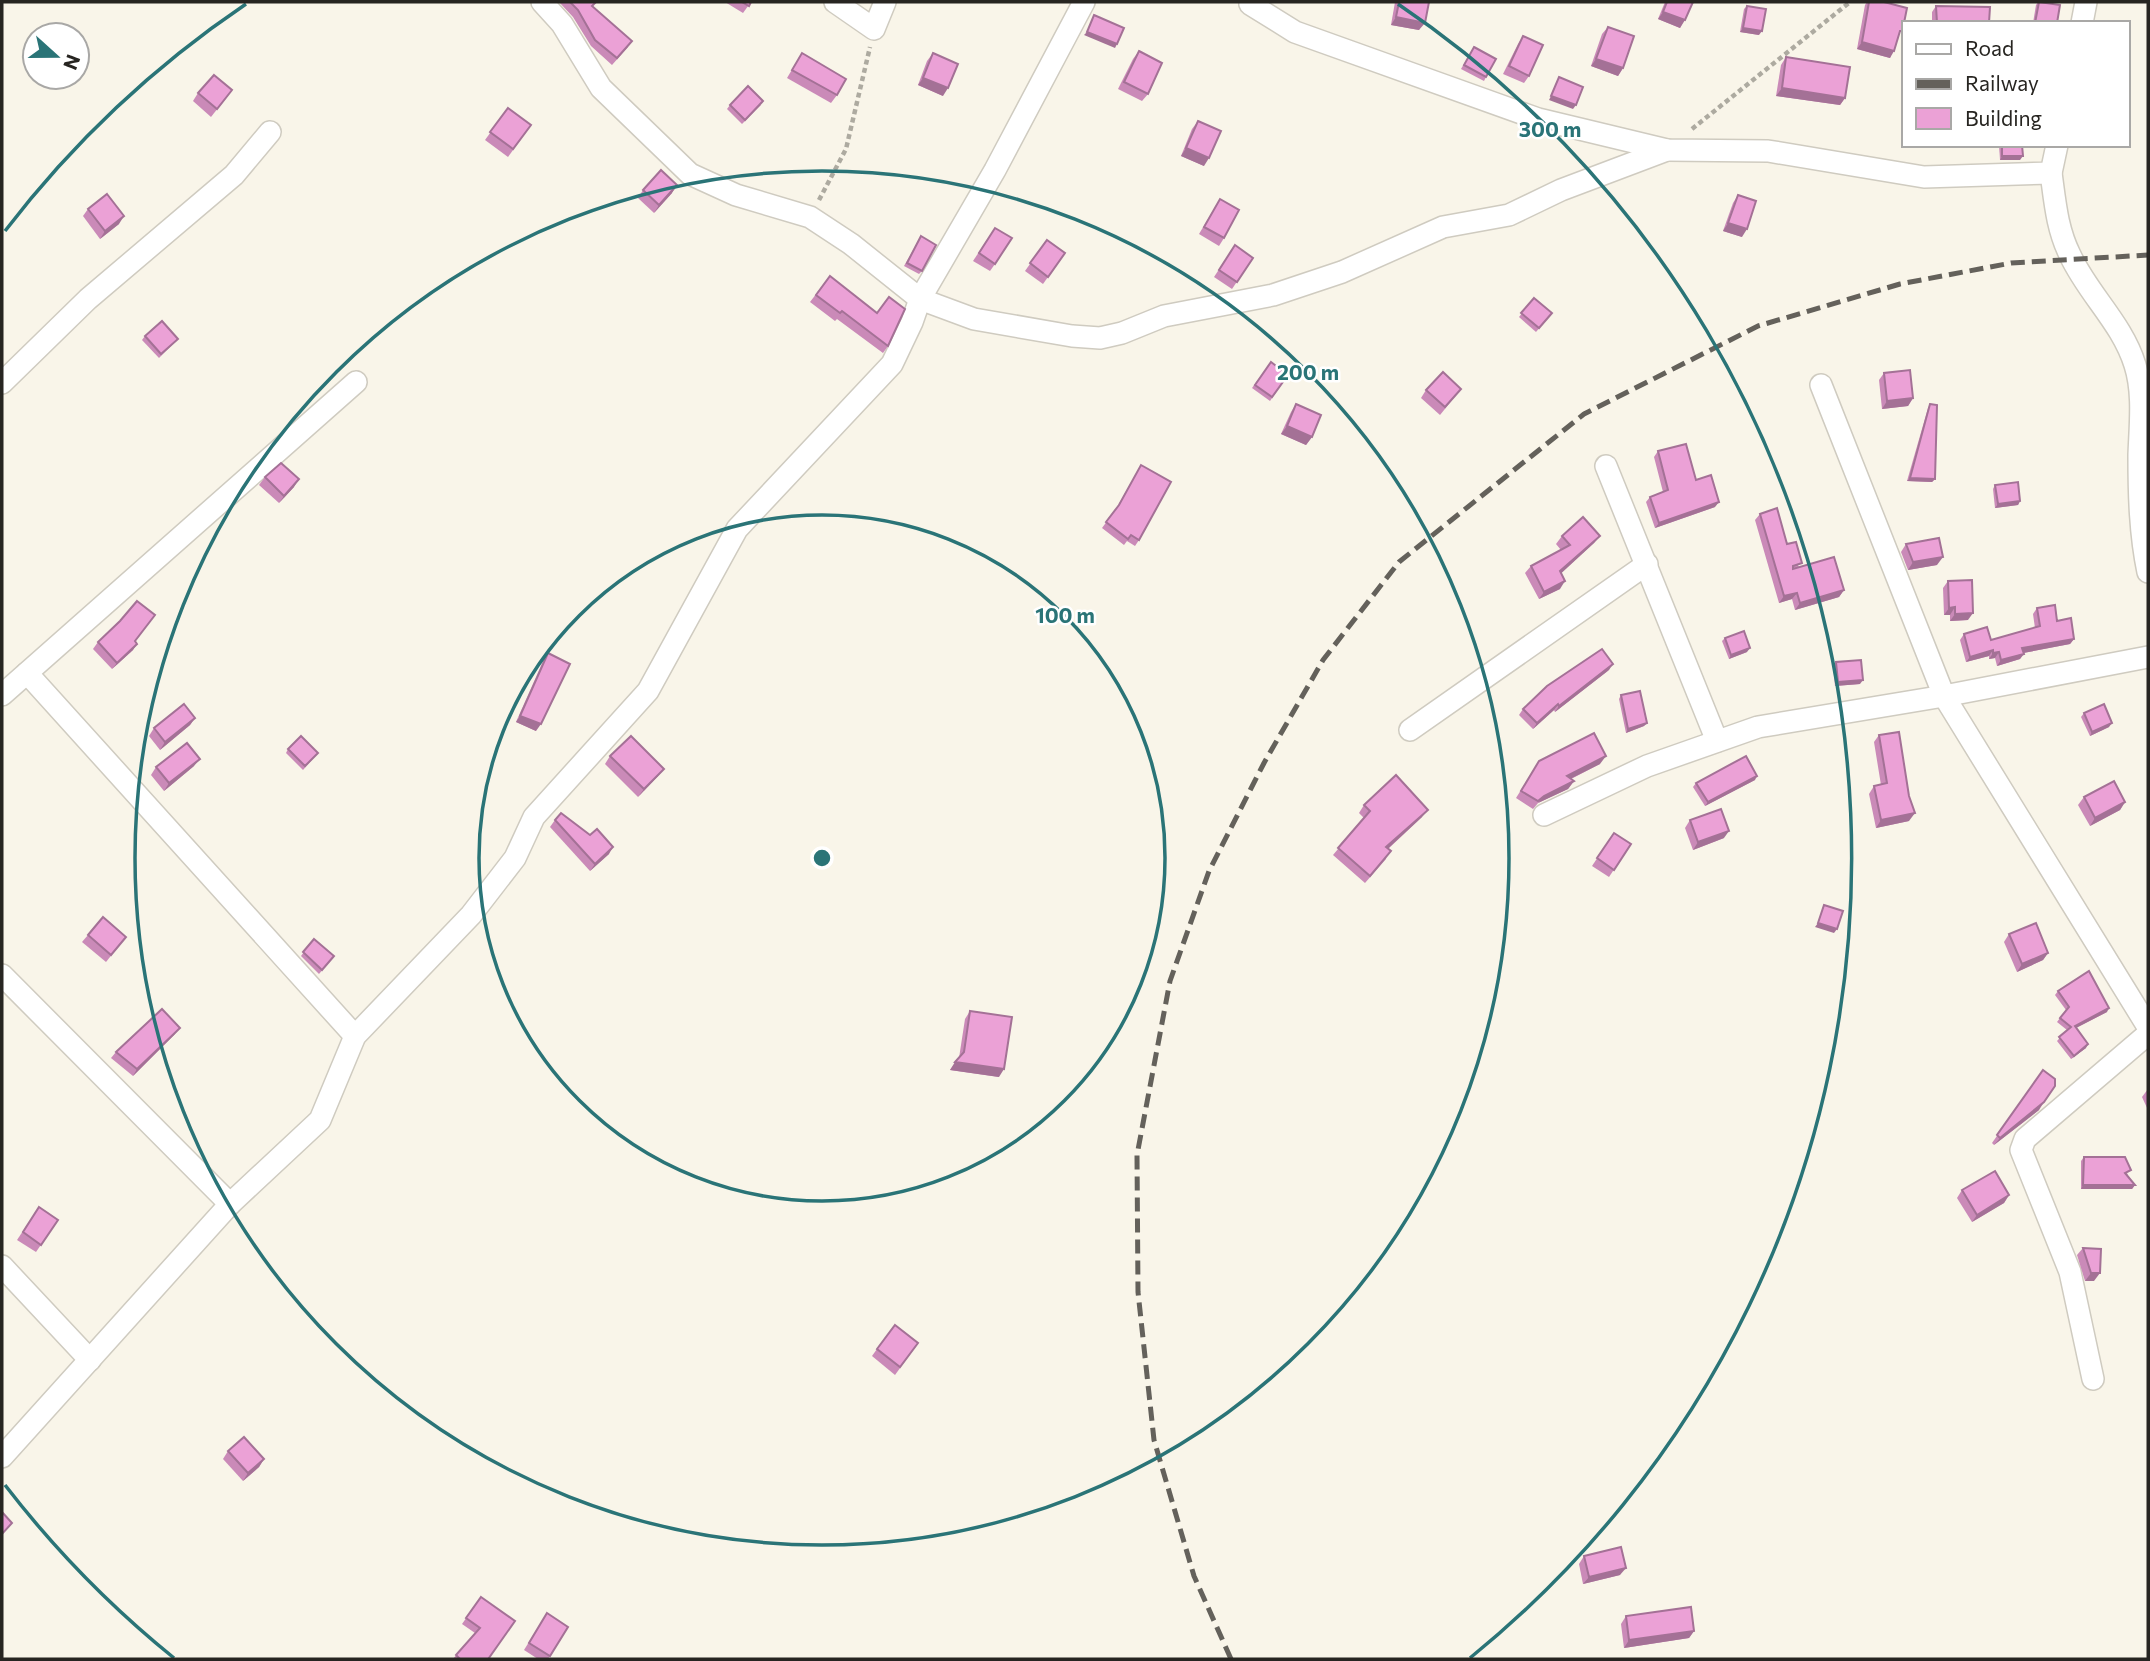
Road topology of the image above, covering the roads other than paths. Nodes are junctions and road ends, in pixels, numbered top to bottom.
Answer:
1 (542, 2) edge
2 (835, 2) edge
3 (885, 2) edge
4 (1084, 2) edge
5 (1251, 2) edge
6 (2086, 2) edge
7 (2081, 21) edge
8 (270, 132) dead end
9 (2057, 147) edge
10 (1667, 149) junction
11 (2051, 173) junction
12 (920, 299) junction
13 (356, 382) dead end
14 (2, 383) edge
15 (1821, 385) dead end
16 (1606, 466) dead end
17 (1647, 564) junction
18 (2148, 572) edge
19 (2148, 657) edge
20 (27, 673) junction
21 (2, 695) edge
22 (1944, 696) junction
23 (1410, 730) dead end
24 (1717, 741) junction
25 (1545, 815) dead end
26 (2, 975) edge
27 (2148, 1027) edge
28 (2148, 1034) edge
29 (355, 1036) junction
30 (230, 1204) junction
31 (2, 1266) edge
32 (90, 1360) junction
33 (2093, 1379) dead end
34 (2, 1457) edge

1 - 12 street
2 - 3 street
4 - 12 street
5 - 10 street
6 - 7 street
8 - 14 street
9 - 11 street
10 - 11 street
10 - 12 street
11 - 18 street
12 - 29 street
13 - 20 street
15 - 22 street
16 - 17 street
17 - 23 street
17 - 24 street
19 - 22 street
20 - 21 street
20 - 29 street
22 - 24 street
22 - 27 street
24 - 25 street
26 - 30 street
28 - 33 street
29 - 30 street
30 - 32 street
31 - 32 street
32 - 34 street

